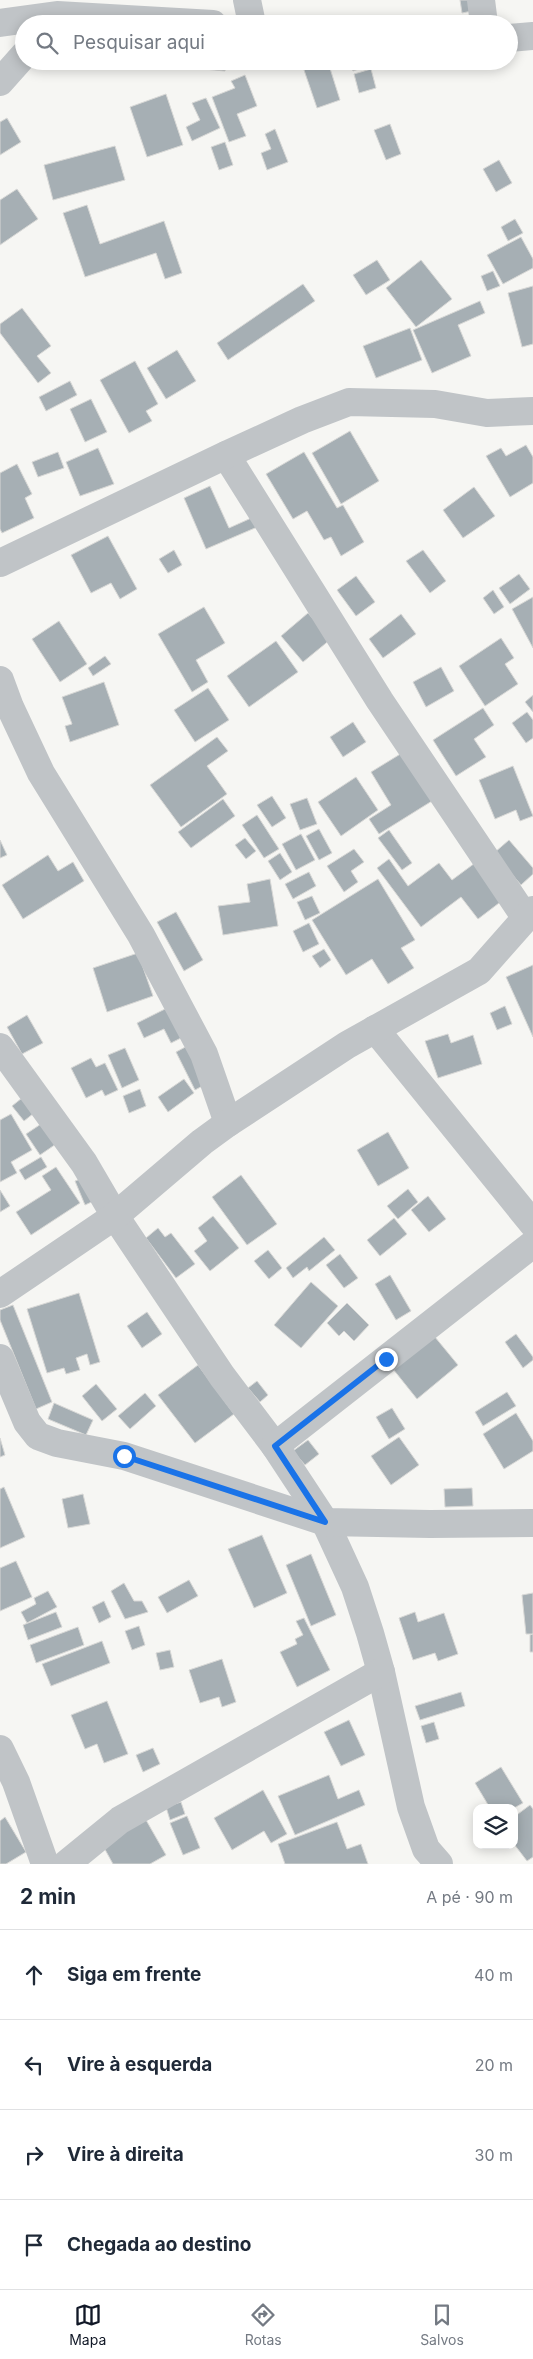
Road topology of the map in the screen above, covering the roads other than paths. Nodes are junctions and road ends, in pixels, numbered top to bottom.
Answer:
1 (247, 0) edge
2 (481, 0) edge
3 (54, 13) edge
4 (83, 15) edge
5 (250, 15) edge
6 (483, 15) edge
7 (15, 20) edge
8 (0, 23) edge
9 (533, 36) edge
10 (518, 37) edge
11 (15, 65) edge
12 (0, 82) edge
13 (533, 411) edge
14 (226, 455) junction
15 (0, 562) edge
16 (0, 680) edge
17 (529, 914) edge
18 (375, 1030) junction
19 (0, 1047) edge
20 (228, 1123) junction
21 (115, 1216) junction
22 (533, 1224) edge
23 (533, 1244) edge
24 (0, 1294) edge
25 (0, 1358) edge
26 (275, 1446) junction
27 (325, 1522) junction
28 (533, 1523) edge
29 (381, 1672) junction
30 (0, 1749) edge
31 (44, 1864) edge
32 (66, 1864) edge
33 (439, 1864) edge

1 - 5 street
2 - 6 street
3 - 4 street
7 - 8 street
9 - 10 street
11 - 12 street
13 - 14 street
14 - 15 street
14 - 17 street
16 - 20 street
17 - 18 street
18 - 20 street
18 - 22 street
19 - 21 street
20 - 21 street
21 - 24 street
21 - 26 street
23 - 26 street
25 - 27 street
26 - 27 street
27 - 28 street
27 - 29 street
29 - 32 street
29 - 33 street
30 - 31 street

